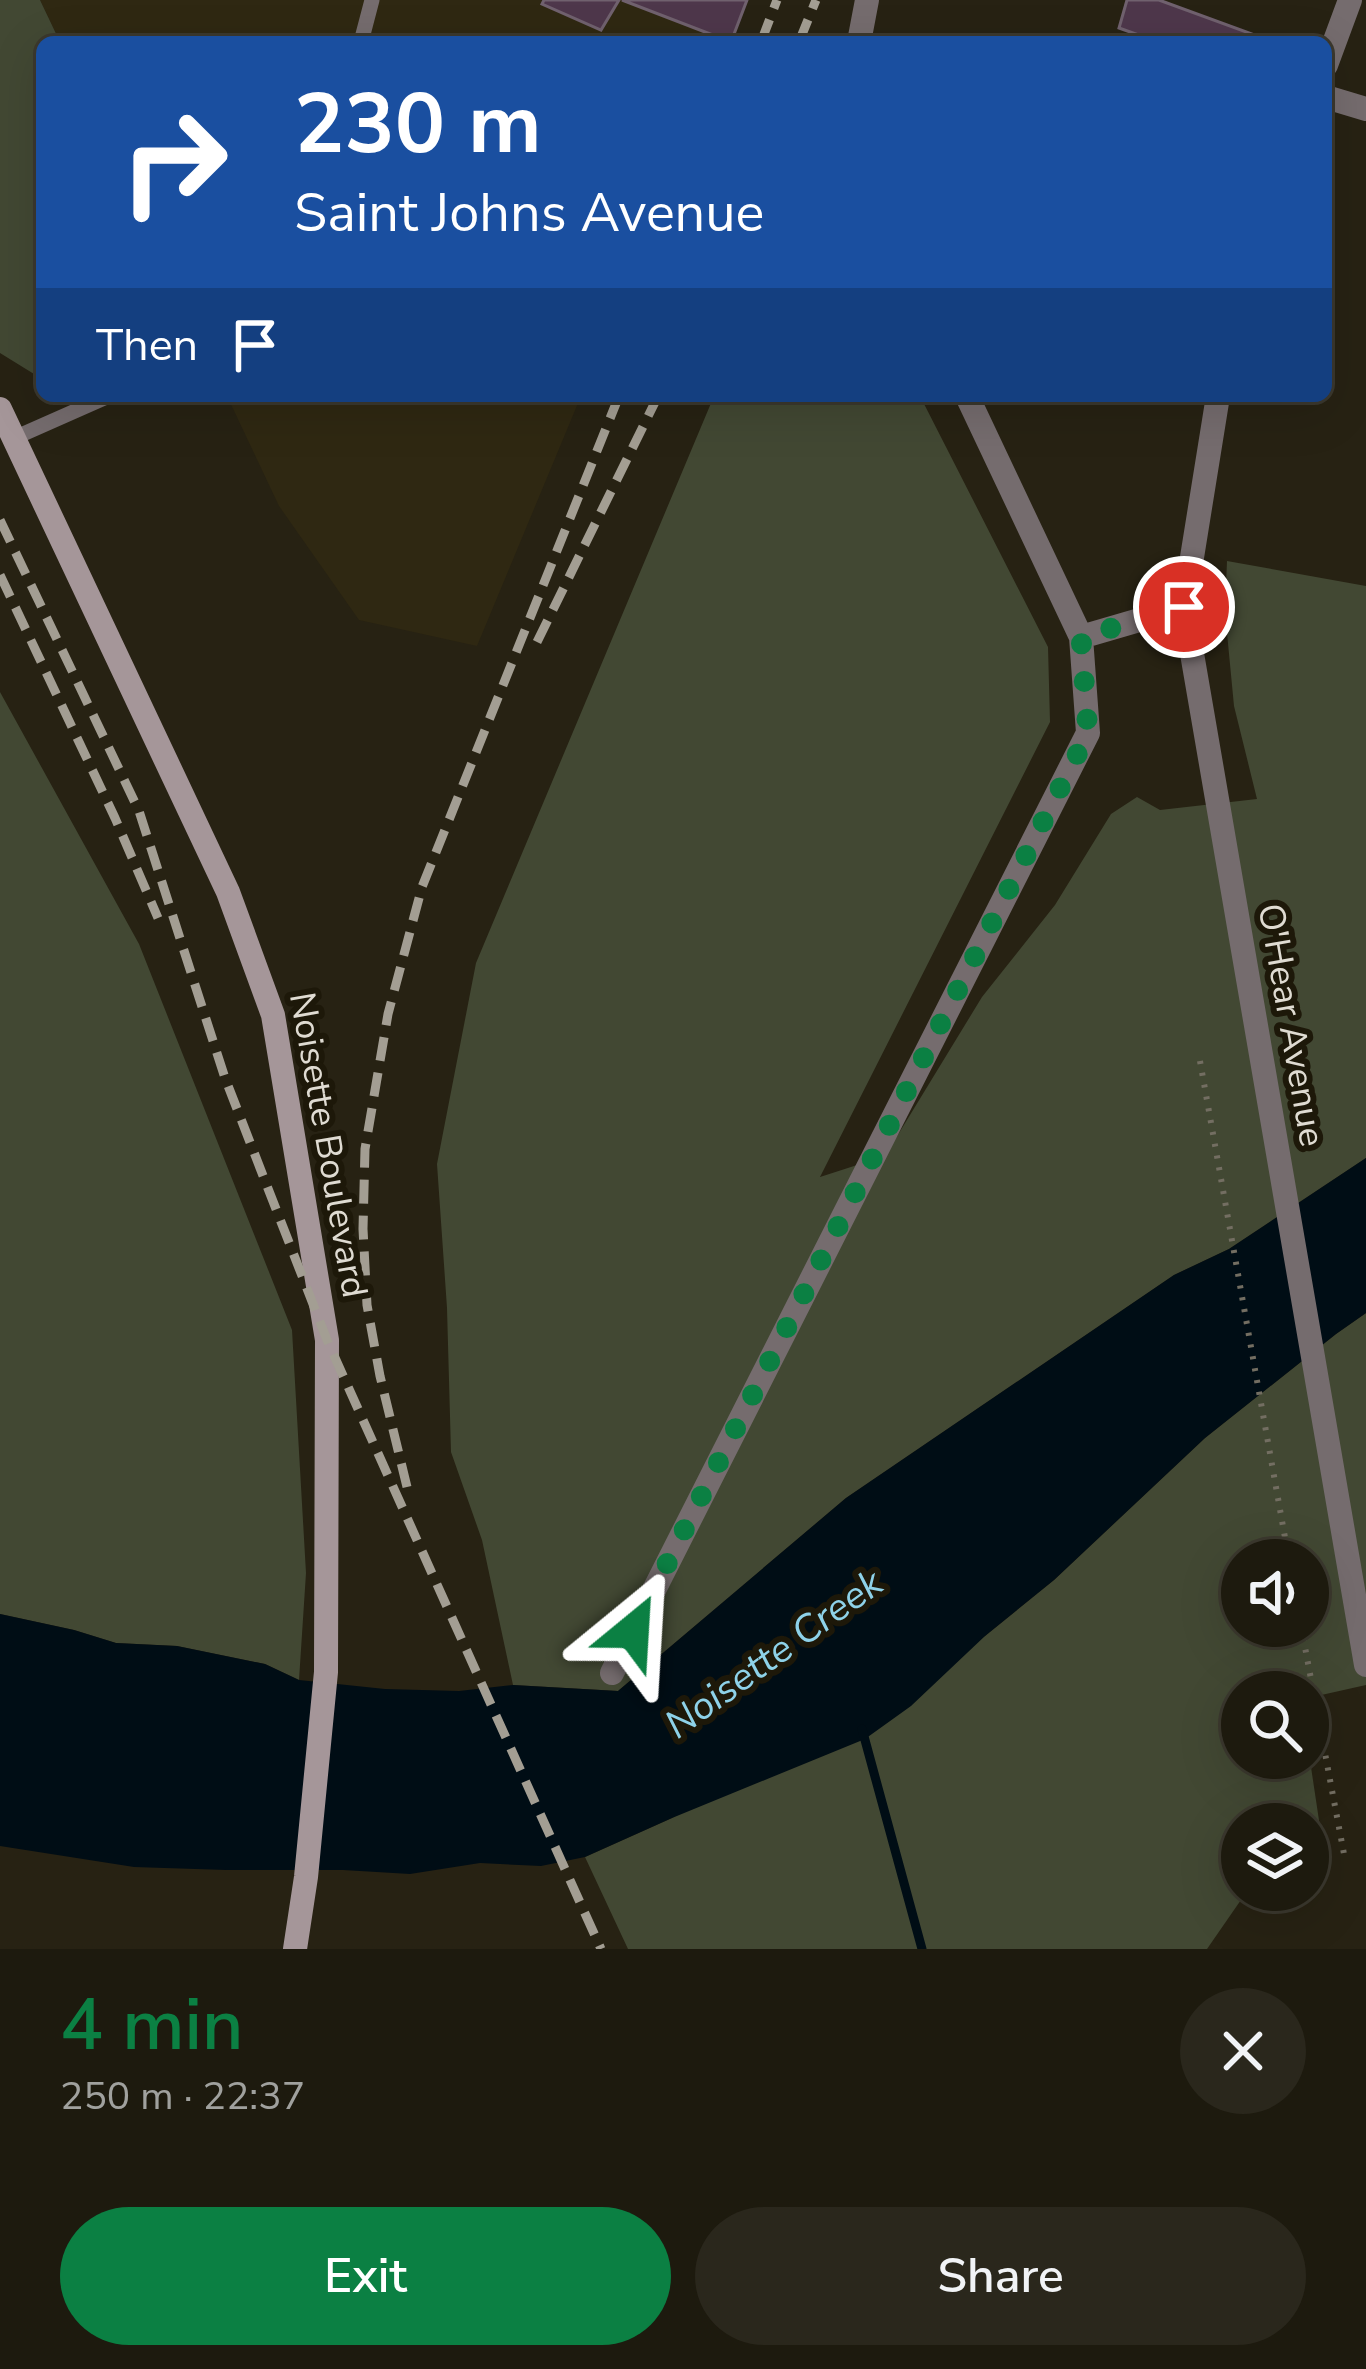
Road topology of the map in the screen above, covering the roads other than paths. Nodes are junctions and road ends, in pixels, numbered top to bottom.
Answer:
1 (372, 0) edge
2 (867, 0) edge
3 (1350, 0) edge
4 (363, 36) edge
5 (860, 36) edge
6 (1332, 49) edge
7 (1332, 99) edge
8 (1366, 109) edge
9 (95, 402) edge
10 (970, 402) edge
11 (1217, 402) edge
12 (0, 409) edge
13 (14, 438) junction
14 (1184, 607) junction
15 (1081, 637) junction
16 (1366, 1665) edge
17 (612, 1672) dead end
18 (295, 1949) edge

1 - 4 lane
2 - 5 street
3 - 6 street
7 - 8 street
9 - 13 lane
10 - 15 street
11 - 14 street, O'Hear Avenue
12 - 13 street, Noisette Boulevard
13 - 18 street, Noisette Boulevard
14 - 15 street
14 - 16 street, O'Hear Avenue
15 - 17 street

